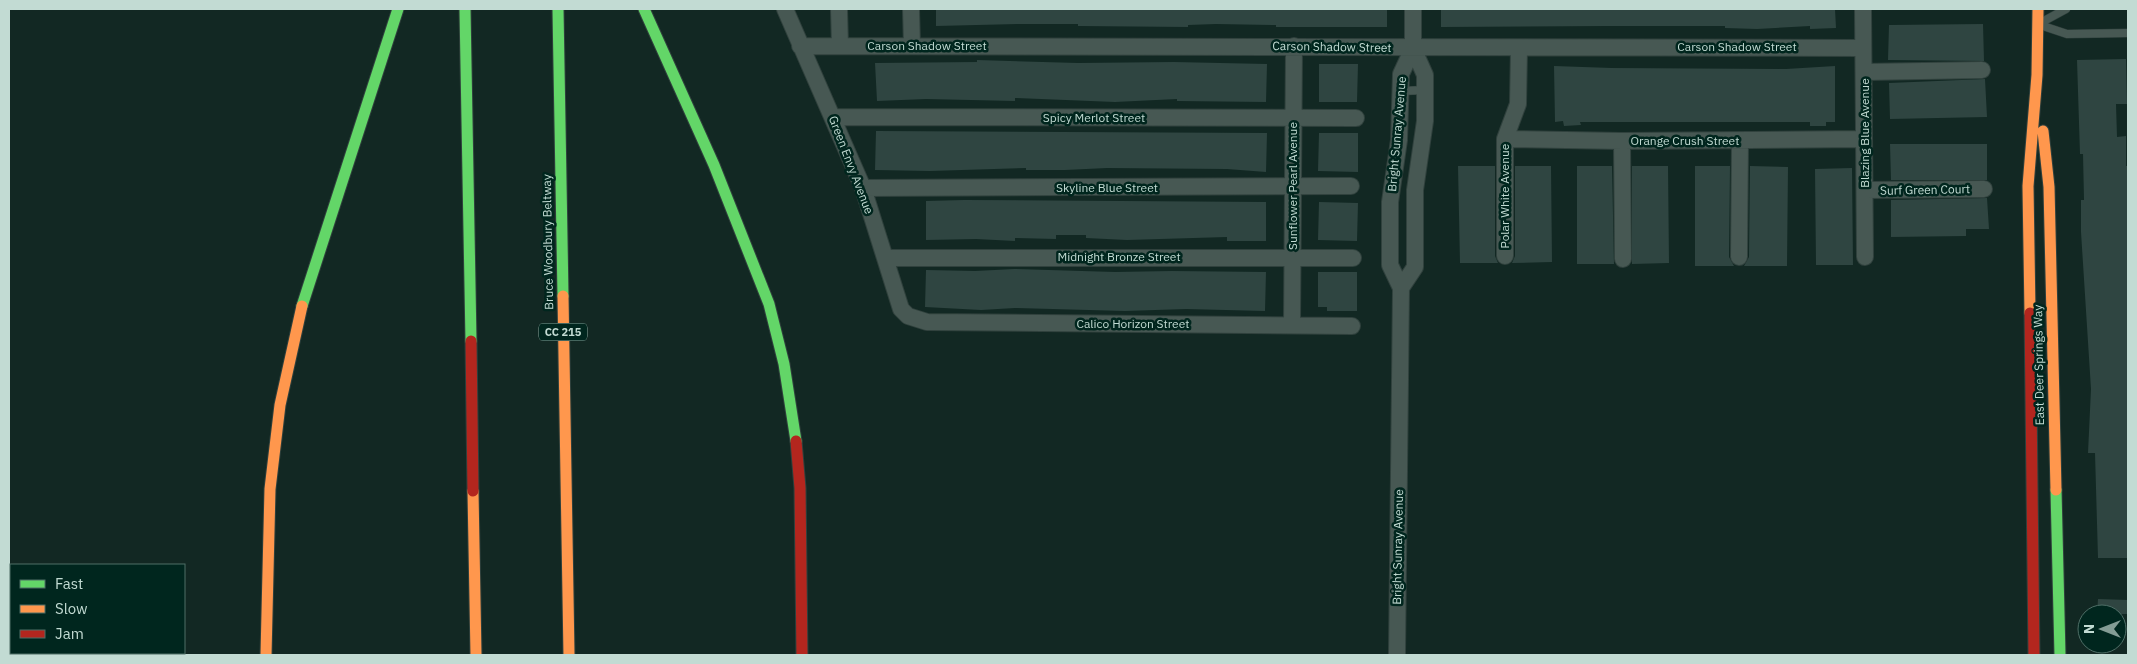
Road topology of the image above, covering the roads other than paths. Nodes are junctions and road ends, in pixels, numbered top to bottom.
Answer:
1 (398, 9) edge
2 (465, 9) edge
3 (558, 9) edge
4 (644, 9) edge
5 (785, 9) edge
6 (839, 9) edge
7 (911, 9) edge
8 (1413, 9) edge
9 (1863, 9) edge
10 (2038, 9) edge
11 (2066, 9) edge
12 (2038, 24) junction
13 (2128, 33) edge
14 (800, 46) junction
15 (840, 46) junction
16 (912, 46) junction
17 (1294, 46) junction
18 (1412, 48) junction
19 (1519, 48) junction
20 (1864, 48) junction
21 (1982, 70) dead end
22 (1864, 72) junction
23 (2038, 75) junction
24 (1425, 90) junction
25 (1402, 91) junction
26 (833, 117) junction
27 (1293, 118) junction
28 (1356, 118) dead end
29 (1505, 139) junction
30 (1864, 139) junction
31 (1622, 141) junction
32 (1740, 141) junction
33 (1351, 186) dead end
34 (863, 188) junction
35 (1293, 188) junction
36 (1984, 189) dead end
37 (1865, 190) junction
38 (1505, 256) dead end
39 (1292, 257) junction
40 (1739, 257) dead end
41 (1865, 257) dead end
42 (885, 258) junction
43 (1354, 258) dead end
44 (1623, 259) dead end
45 (1401, 288) junction
46 (915, 319) joint
47 (1292, 325) junction
48 (1352, 326) dead end
49 (266, 655) edge
50 (476, 655) edge
51 (569, 655) edge
52 (802, 655) edge
53 (1396, 655) edge
54 (2034, 655) edge
55 (2060, 655) edge

1 - 49 main road
2 - 50 main road
3 - 51 main road, Bruce Woodbury Beltway / CC 215
4 - 52 main road
5 - 14 street, Green Envy Avenue
6 - 15 street
7 - 16 street
8 - 18 street
9 - 20 street, Blazing Blue Avenue
10 - 12 main road, East Deer Springs Way
11 - 12 lane
12 - 13 lane
12 - 23 main road, East Deer Springs Way
14 - 15 street, Carson Shadow Street
14 - 26 street, Green Envy Avenue
15 - 16 street, Carson Shadow Street
16 - 17 street, Carson Shadow Street
17 - 18 street, Carson Shadow Street
17 - 27 street, Sunflower Pearl Avenue
18 - 19 street, Carson Shadow Street
18 - 24 street, Bright Sunray Avenue
18 - 25 street, Bright Sunray Avenue
19 - 20 street, Carson Shadow Street
19 - 29 street, Polar White Avenue
20 - 22 street, Blazing Blue Avenue
21 - 22 street
22 - 30 street, Blazing Blue Avenue
23 - 54 main road, East Deer Springs Way
23 - 55 main road, East Deer Springs Way
24 - 25 lane
24 - 45 street, Bright Sunray Avenue
25 - 45 street, Bright Sunray Avenue
26 - 27 street, Spicy Merlot Street
26 - 34 street, Green Envy Avenue
27 - 28 street, Spicy Merlot Street
27 - 35 street, Sunflower Pearl Avenue
29 - 31 street, Orange Crush Street
29 - 38 street, Polar White Avenue
30 - 32 street, Orange Crush Street
30 - 37 street, Blazing Blue Avenue
31 - 32 street, Orange Crush Street
31 - 44 street
32 - 40 street
33 - 35 street, Skyline Blue Street
34 - 35 street, Skyline Blue Street
34 - 42 street, Green Envy Avenue
35 - 39 street, Sunflower Pearl Avenue
36 - 37 street, Surf Green Court
37 - 41 street, Blazing Blue Avenue
39 - 42 street, Midnight Bronze Street
39 - 43 street, Midnight Bronze Street
39 - 47 street, Sunflower Pearl Avenue
42 - 46 street, Green Envy Avenue
45 - 53 street, Bright Sunray Avenue
46 - 47 street, Calico Horizon Street
47 - 48 street, Calico Horizon Street

